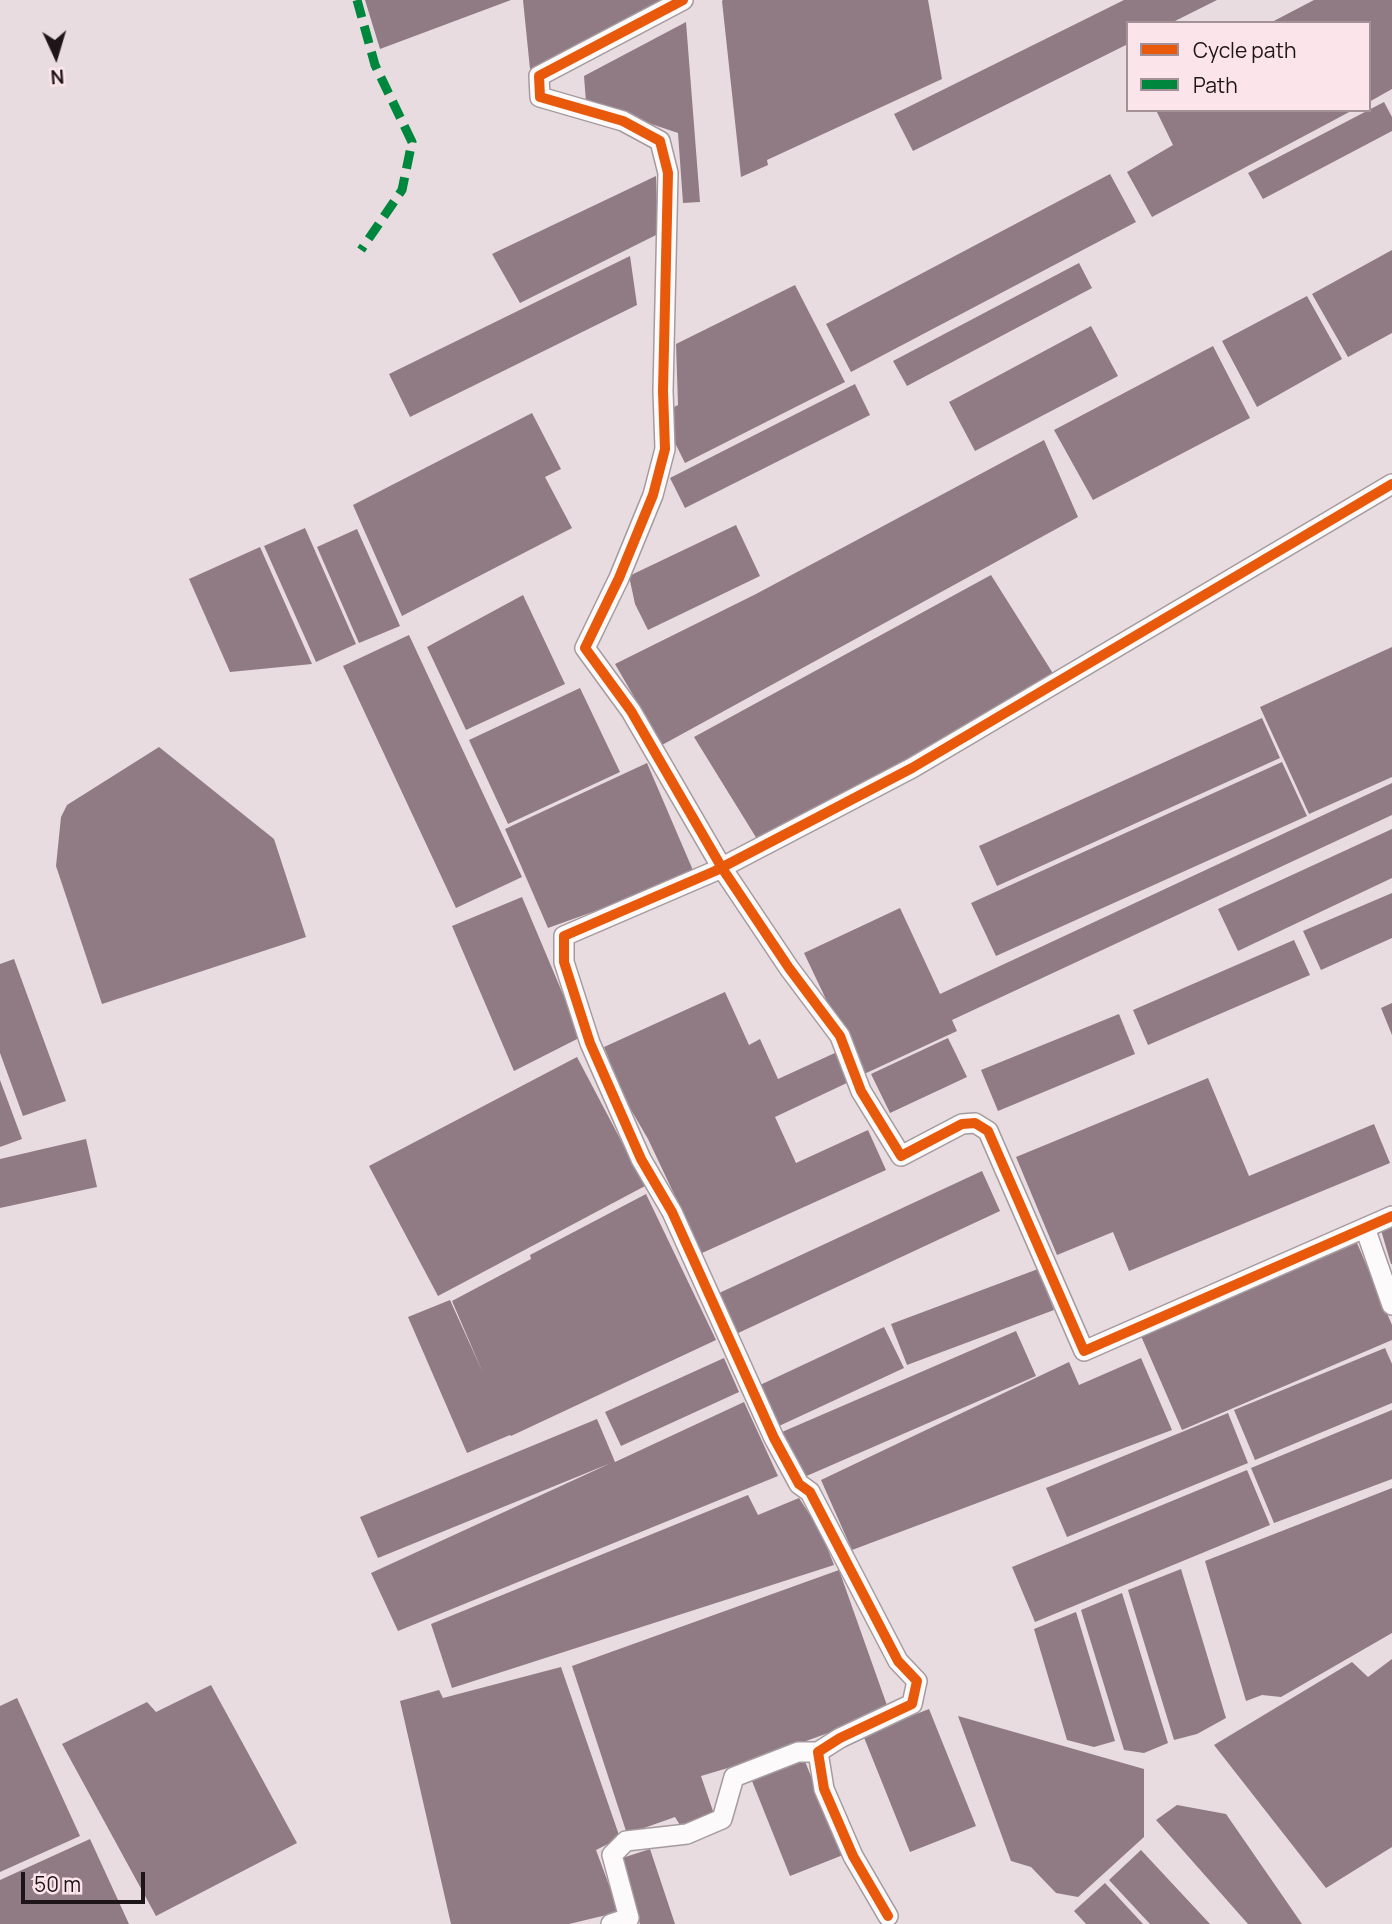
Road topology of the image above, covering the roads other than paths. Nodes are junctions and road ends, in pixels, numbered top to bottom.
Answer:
1 (683, 0) edge
2 (1392, 484) edge
3 (722, 868) junction
4 (1392, 1216) edge
5 (1365, 1228) junction
6 (1392, 1305) edge
7 (818, 1752) junction
8 (888, 1916) dead end
9 (611, 1924) edge

1 - 3 street
2 - 3 street
3 - 5 street
3 - 7 street
4 - 5 street
5 - 6 street
7 - 8 street
7 - 9 street

